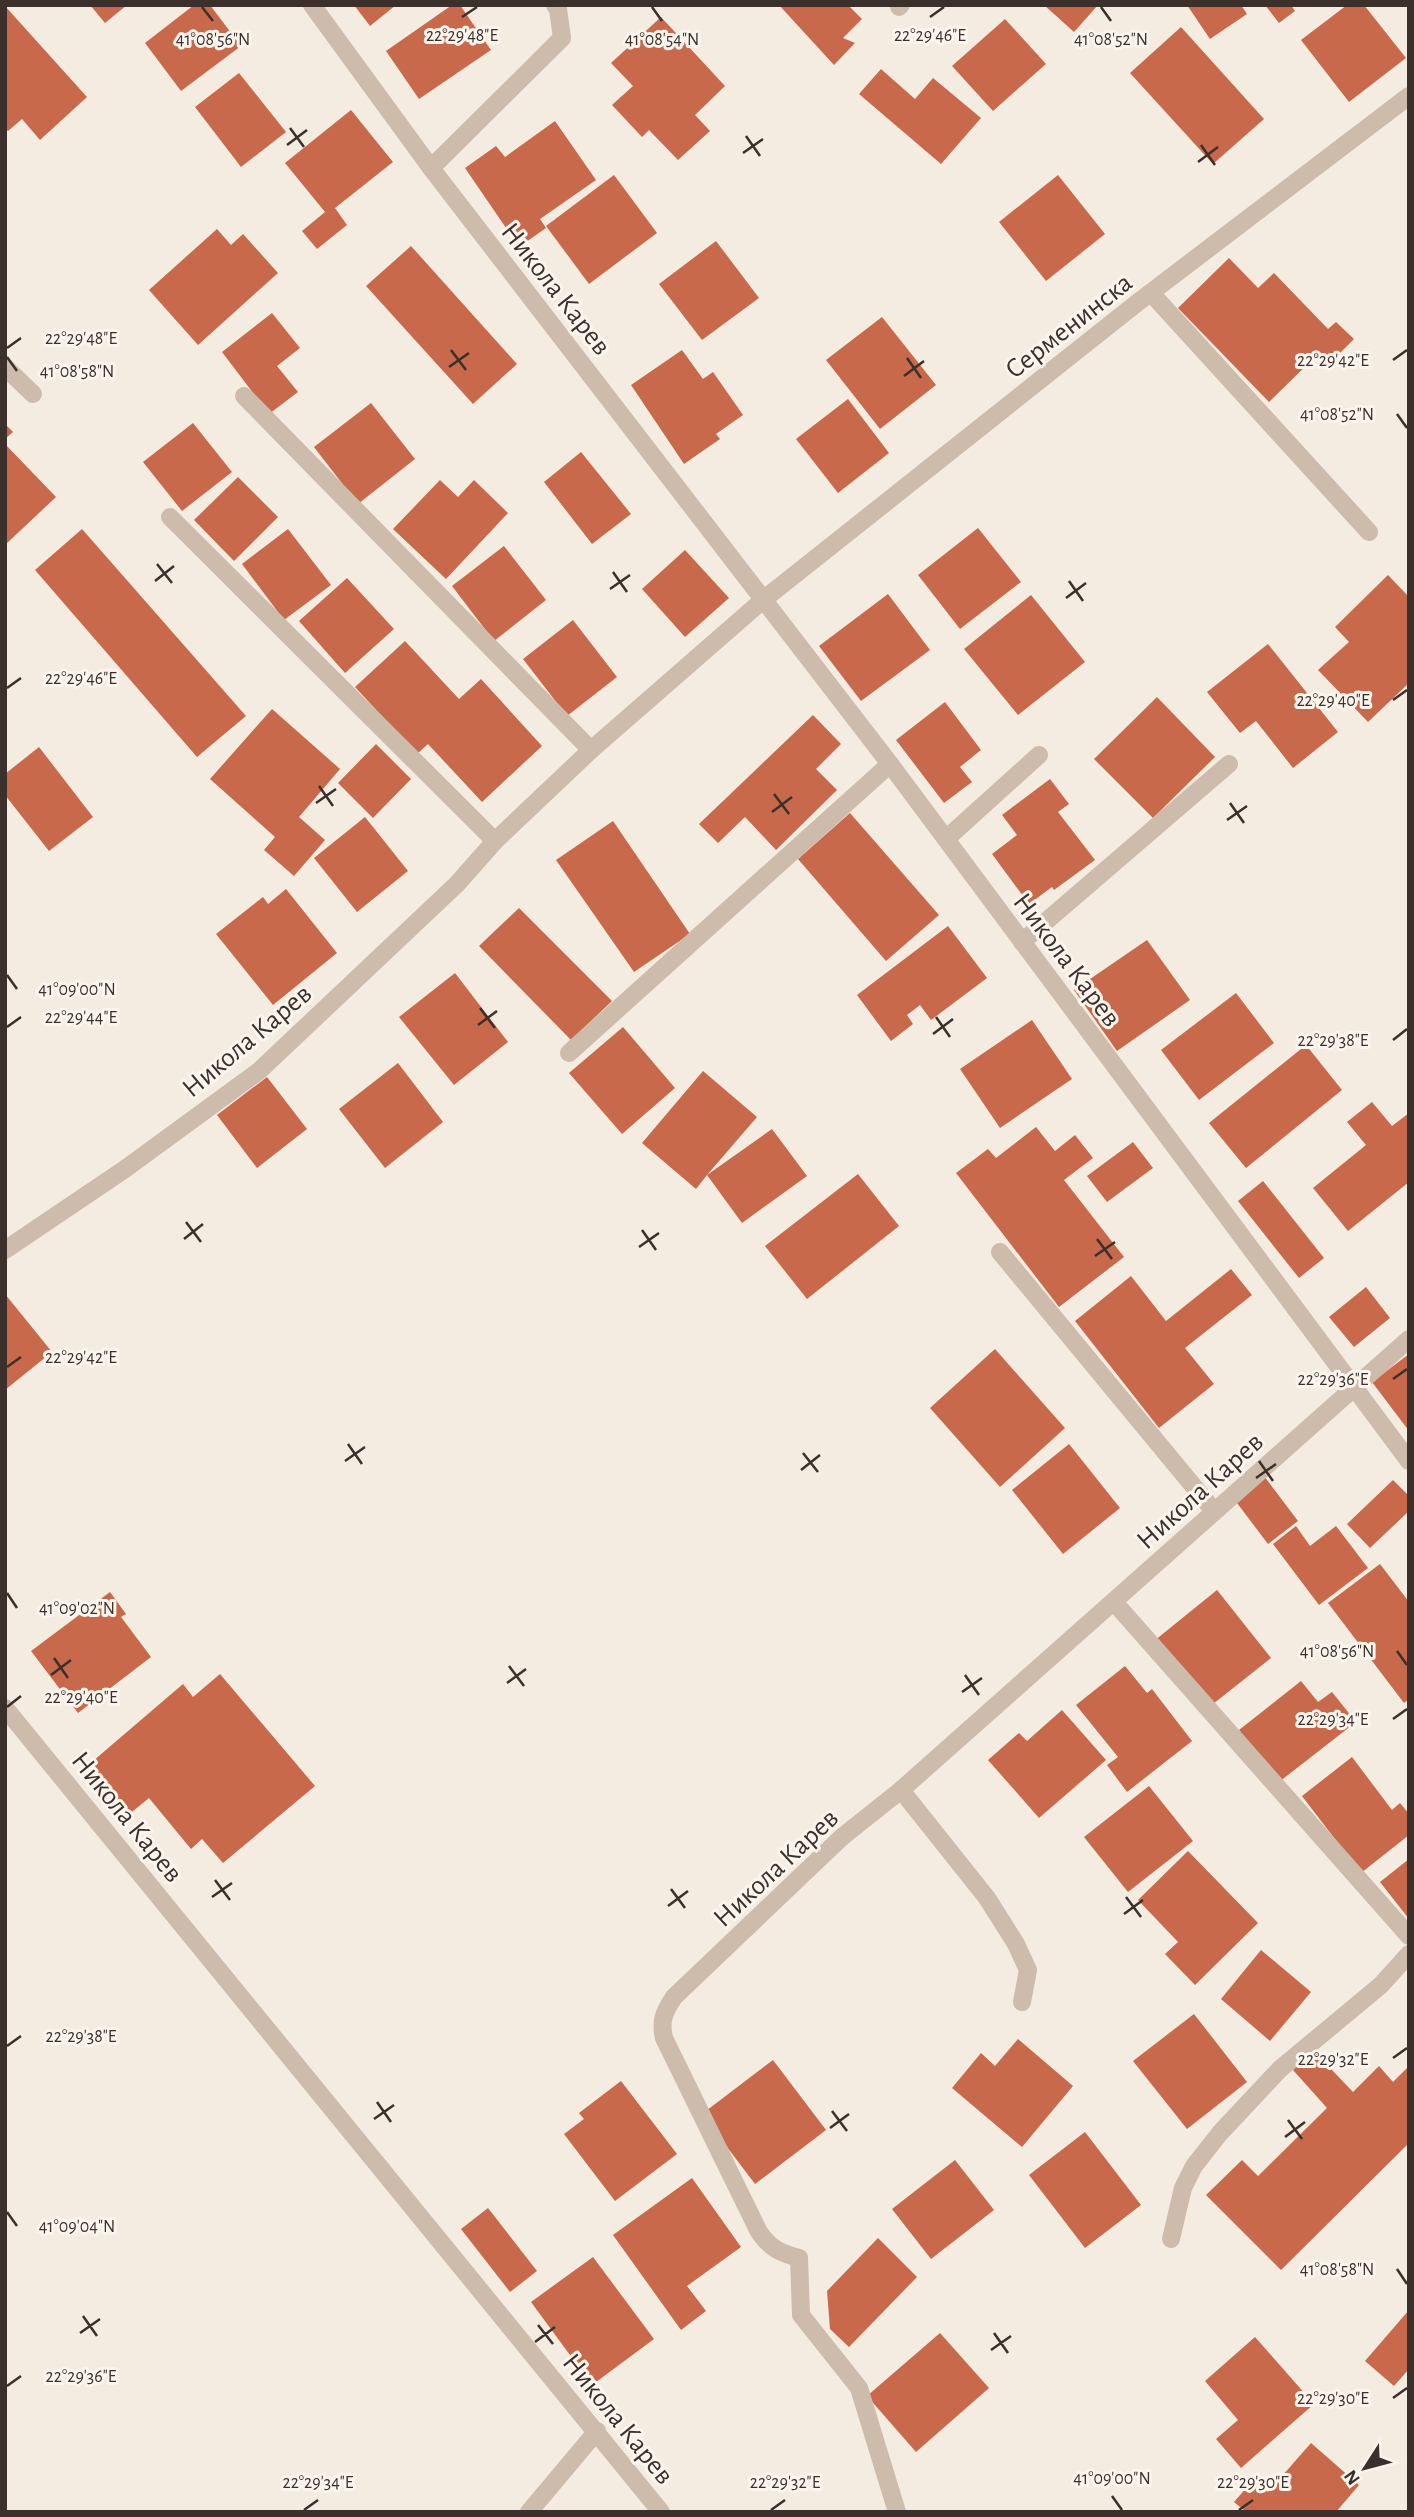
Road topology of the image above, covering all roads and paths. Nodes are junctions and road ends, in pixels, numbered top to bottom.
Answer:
1 (312, 5) edge
2 (555, 5) edge
3 (1409, 96) edge
4 (431, 167) junction
5 (1151, 293) junction
6 (5, 367) edge
7 (33, 394) dead end
8 (244, 396) dead end
9 (170, 517) dead end
10 (1369, 532) dead end
11 (763, 600) junction
12 (591, 750) junction
13 (1039, 755) dead end
14 (890, 764) junction
15 (1229, 764) dead end
16 (946, 839) junction
17 (495, 841) junction
18 (1022, 942) junction
19 (569, 1053) dead end
20 (5, 1250) edge
21 (1000, 1252) dead end
22 (1409, 1339) edge
23 (1354, 1386) junction
24 (1409, 1461) edge
25 (1214, 1511) junction
26 (1114, 1602) junction
27 (6, 1711) edge
28 (901, 1790) junction
29 (1409, 1936) edge
30 (1409, 1954) edge
31 (1022, 2002) dead end
32 (1171, 2239) dead end
33 (597, 2431) junction
34 (529, 2512) edge
35 (661, 2512) edge
36 (897, 2512) edge

1 - 4 street, Никола Карев
2 - 4 street
3 - 5 street, Серменинска
4 - 11 street, Никола Карев
5 - 10 street
5 - 11 street, Серменинска
6 - 7 street
8 - 12 street
9 - 17 street
11 - 12 street, Никола Карев
11 - 14 street, Никола Карев
12 - 17 street, Никола Карев
13 - 16 street
14 - 16 street, Никола Карев
14 - 19 street
15 - 18 street
16 - 18 street, Никола Карев
17 - 20 street, Никола Карев
18 - 23 street, Никола Карев
21 - 25 street
22 - 23 street
23 - 24 street, Никола Карев
23 - 25 street, Никола Карев
25 - 26 street, Никола Карев
26 - 28 street, Никола Карев
26 - 29 street
27 - 33 street, Никола Карев
28 - 31 street
28 - 36 street, Никола Карев
30 - 32 street
33 - 34 street
33 - 35 street, Никола Карев

